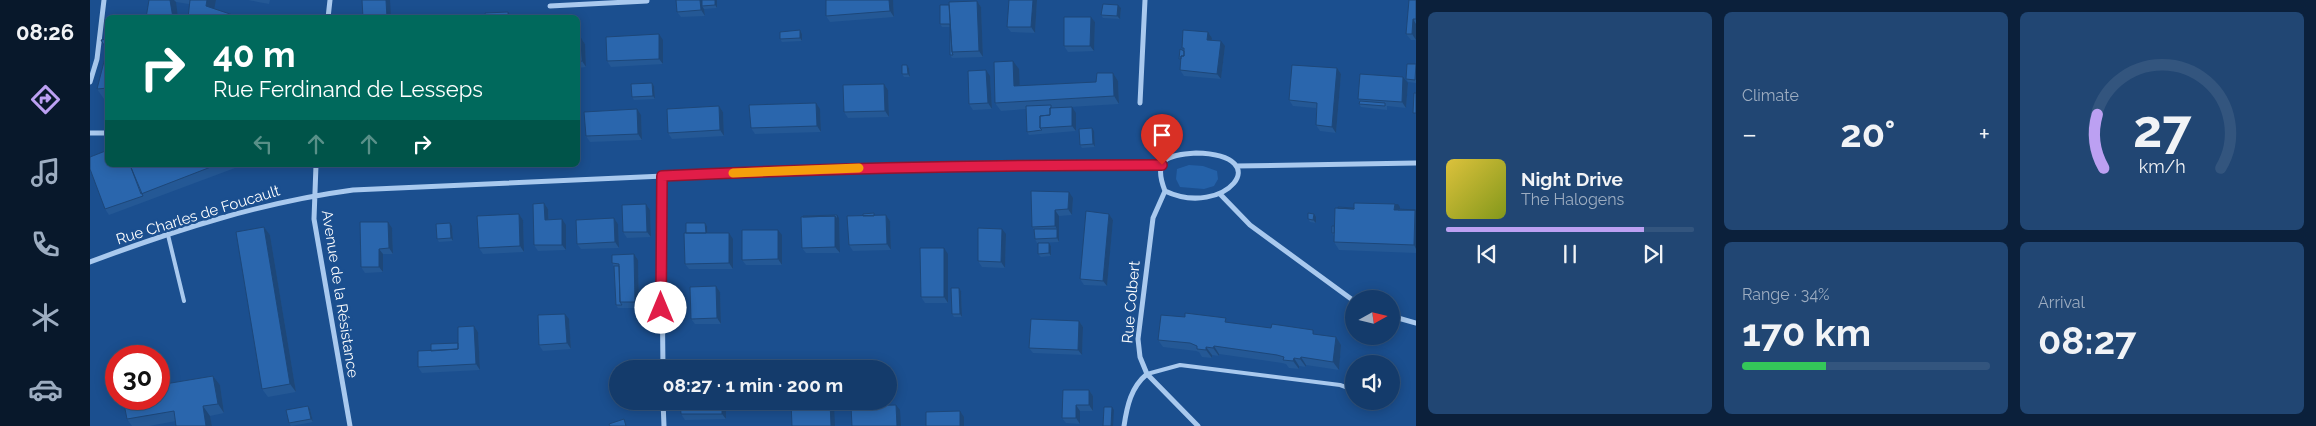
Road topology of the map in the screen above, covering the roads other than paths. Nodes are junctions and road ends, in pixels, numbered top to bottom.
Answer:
1 (104, 0) edge
2 (330, 0) edge
3 (1145, 0) edge
4 (605, 1) edge
5 (647, 1) edge
6 (550, 6) dead end
7 (328, 15) edge
8 (90, 82) edge
9 (1140, 103) dead end
10 (91, 133) edge
11 (105, 134) edge
12 (1416, 163) edge
13 (1162, 165) junction
14 (1236, 166) junction
15 (316, 167) edge
16 (662, 176) junction
17 (1165, 191) junction
18 (1220, 194) junction
19 (313, 196) junction
20 (168, 235) junction
21 (90, 262) edge
22 (1345, 294) edge
23 (184, 301) dead end
24 (1400, 319) edge
25 (1416, 323) edge
26 (662, 360) edge
27 (1147, 374) junction
28 (1345, 387) edge
29 (663, 410) edge
30 (350, 426) edge
31 (664, 426) edge
32 (1124, 426) edge
33 (1198, 426) edge

1 - 8 street
2 - 7 street
3 - 9 street
4 - 5 street
4 - 6 street
10 - 11 street
12 - 14 street
13 - 14 street
13 - 16 street, Rue Charles de Foucault
13 - 17 street
14 - 18 street
15 - 19 street, Avenue de la Résistance
16 - 19 street, Rue Charles de Foucault
16 - 26 street
17 - 18 street
17 - 27 street, Rue Colbert
18 - 22 street
19 - 20 street, Rue Charles de Foucault
19 - 30 street, Avenue de la Résistance
20 - 21 street, Rue Charles de Foucault
20 - 23 lane
24 - 25 street
27 - 28 lane
27 - 32 street
27 - 33 street, Rue Colbert
29 - 31 street

